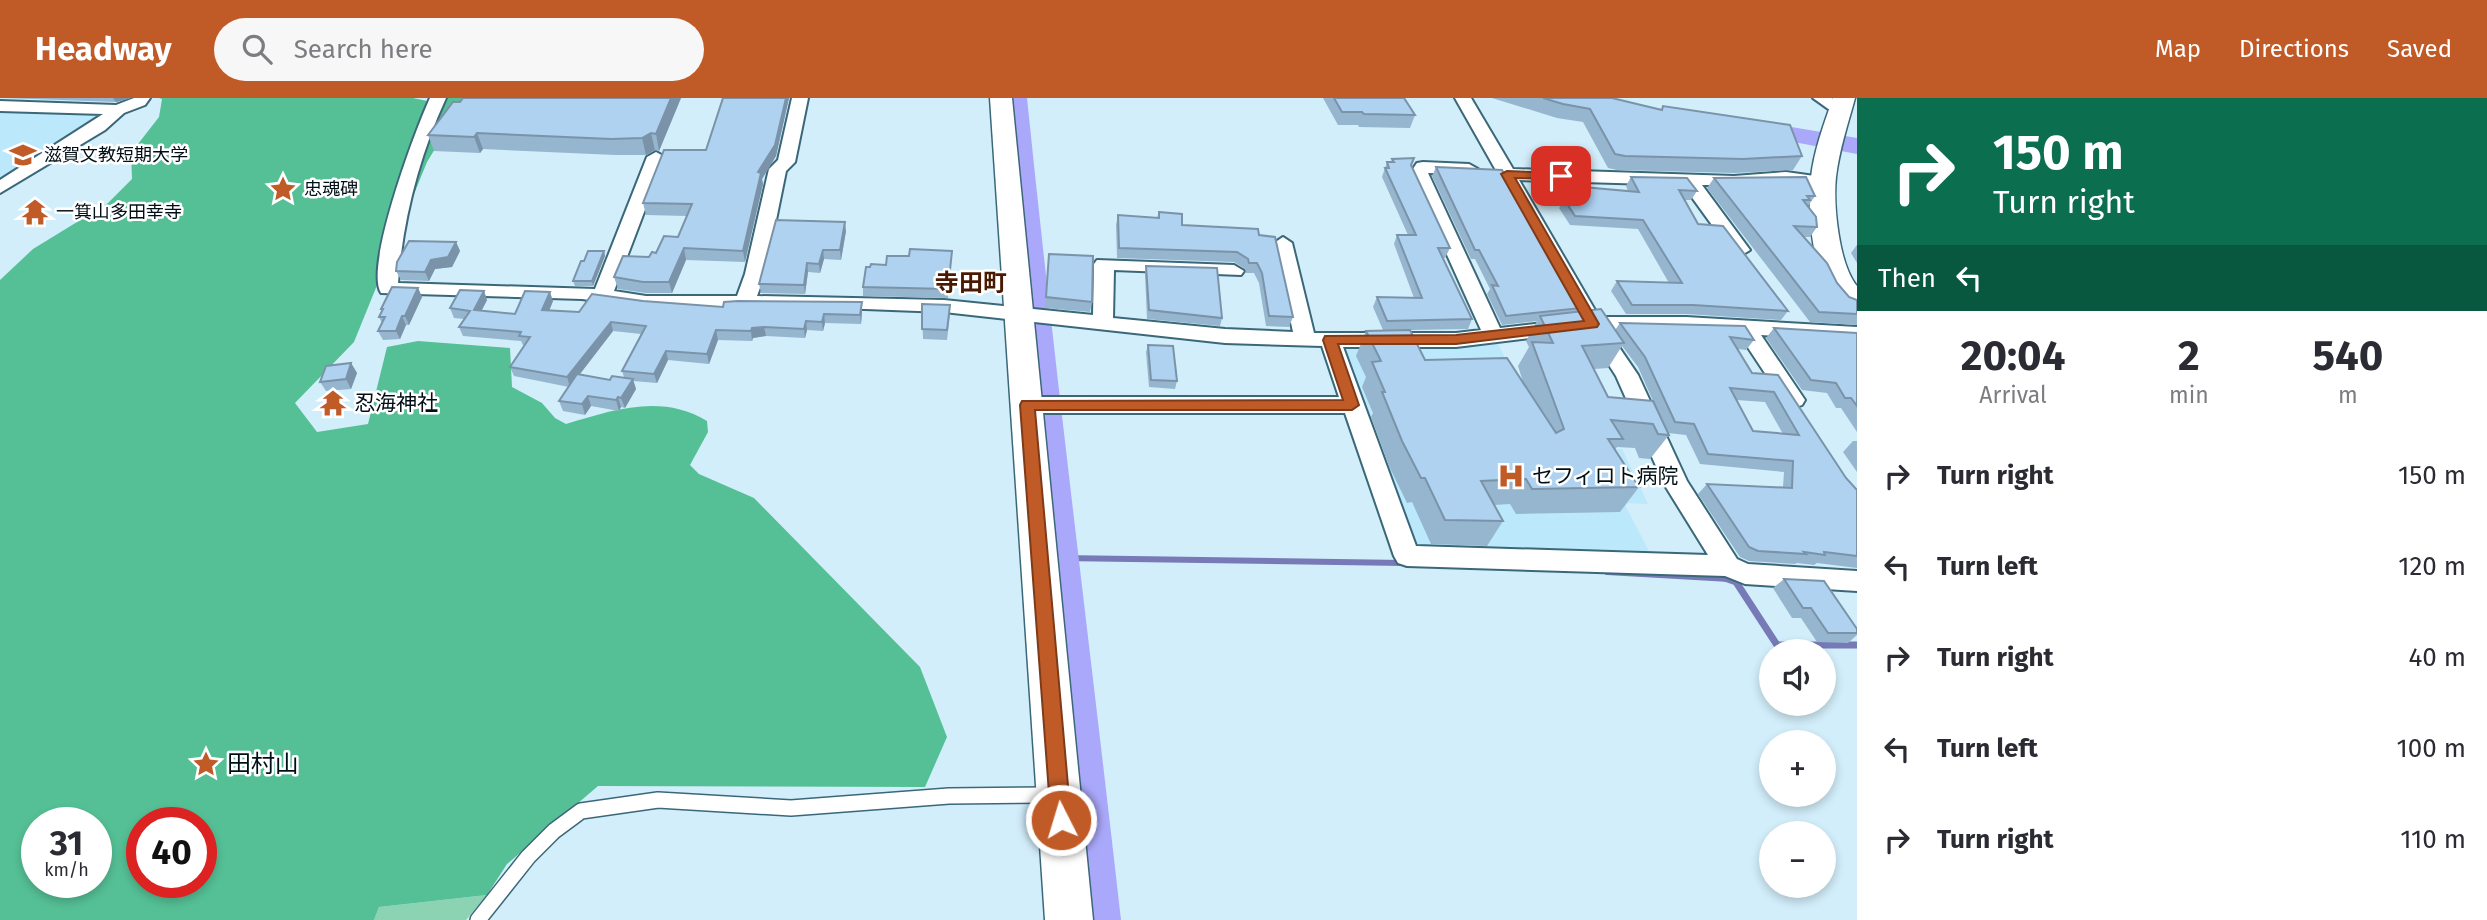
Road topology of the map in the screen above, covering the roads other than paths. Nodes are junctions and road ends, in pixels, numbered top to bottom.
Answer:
1 (142, 98) edge
2 (800, 98) edge
3 (1001, 98) edge
4 (1463, 98) edge
5 (434, 99) edge
6 (1835, 102) edge
7 (0, 106) edge
8 (118, 110) junction
9 (656, 157) dead end
10 (1506, 172) junction
11 (1689, 180) junction
12 (1823, 183) junction
13 (0, 188) edge
14 (1283, 243) dead end
15 (1748, 262) edge
16 (1234, 271) dead end
17 (602, 296) junction
18 (744, 303) junction
19 (1857, 304) edge
20 (1787, 311) edge
21 (1030, 316) junction
22 (1103, 324) junction
23 (1593, 324) junction
24 (1746, 328) junction
25 (1802, 331) junction
26 (1857, 334) edge
27 (1494, 337) junction
28 (1305, 338) junction
29 (1330, 340) junction
30 (1038, 405) junction
31 (1352, 405) junction
32 (1805, 417) edge
33 (1728, 566) junction
34 (1857, 581) edge
35 (1059, 795) junction
36 (478, 920) edge
37 (1069, 920) edge

1 - 8 street
2 - 18 street
3 - 21 street
4 - 10 street
5 - 17 street
6 - 12 street
7 - 8 street
8 - 13 street
9 - 17 street
10 - 11 street
10 - 23 street
10 - 27 street
11 - 12 street
11 - 15 street
12 - 19 street
14 - 28 street
16 - 22 street
17 - 18 street
18 - 21 street
20 - 25 street
21 - 22 street
21 - 30 street
22 - 28 street
23 - 24 street
23 - 27 street
23 - 33 street
24 - 25 street
24 - 32 street
25 - 26 street
27 - 29 street
28 - 29 street
29 - 31 street
30 - 31 street
30 - 35 street
31 - 33 street
33 - 34 street
35 - 36 lane
35 - 37 street

